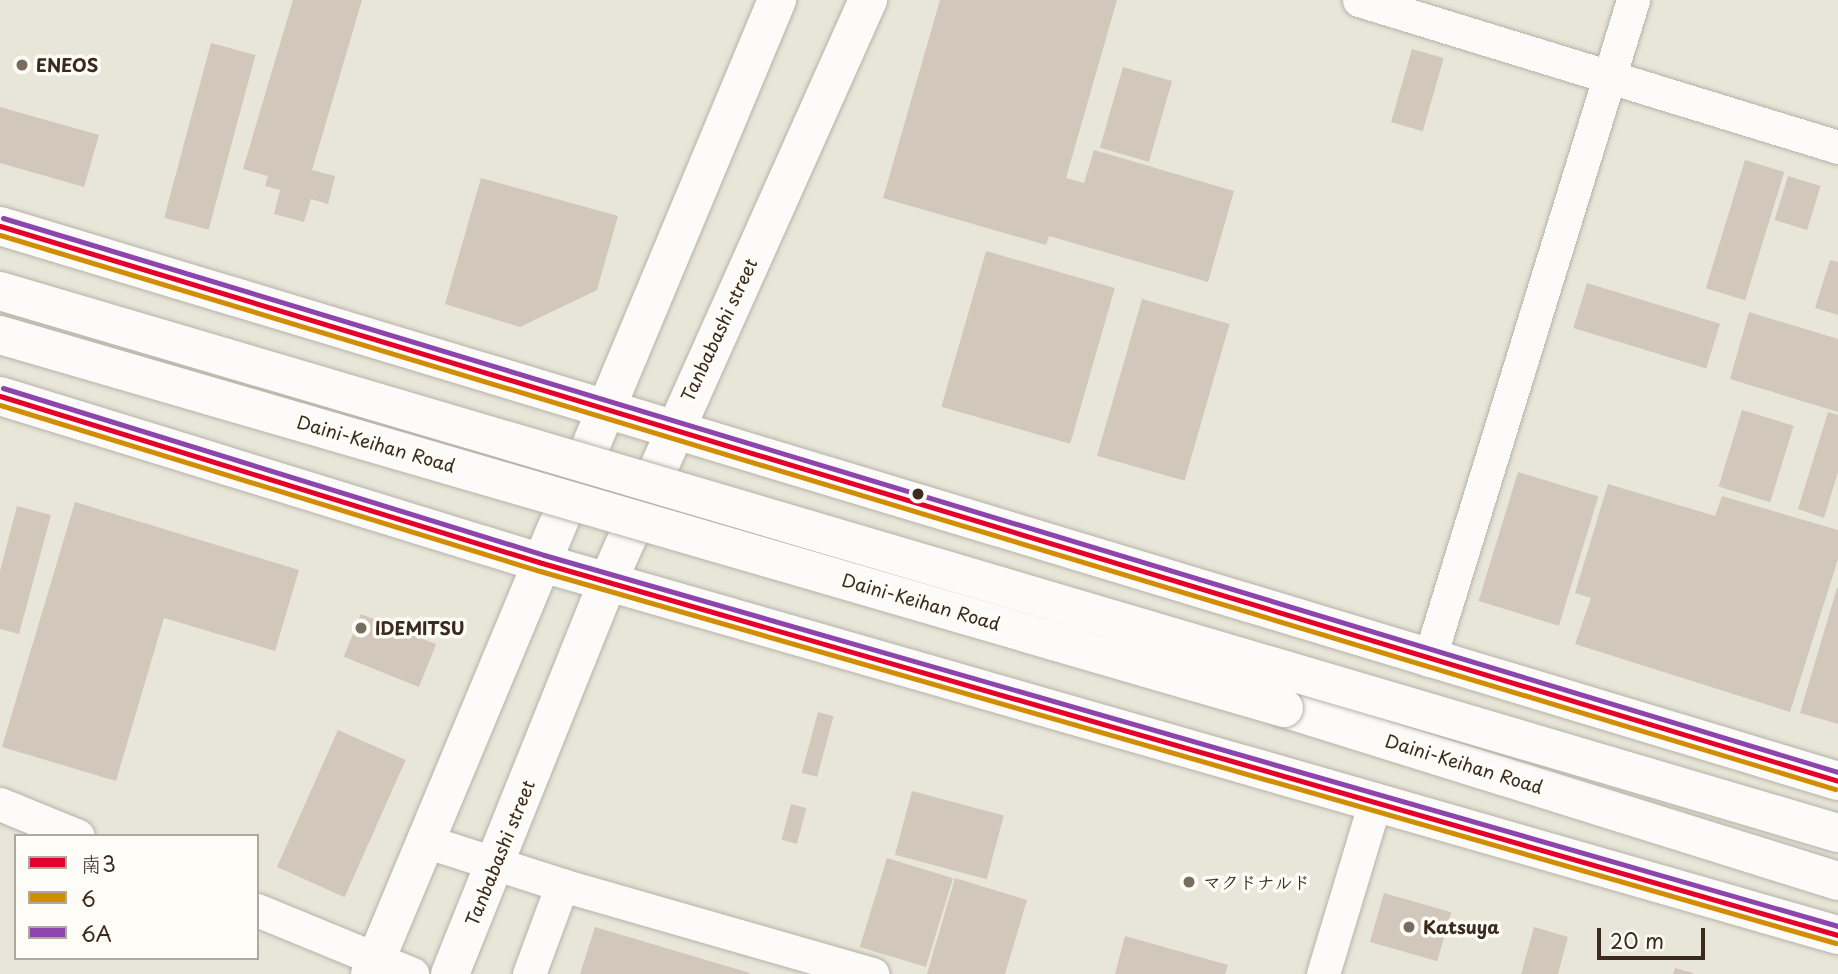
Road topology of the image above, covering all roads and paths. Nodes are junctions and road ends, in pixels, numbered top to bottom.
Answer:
1 (777, 0) edge
2 (868, 0) edge
3 (1359, 0) edge
4 (1633, 0) edge
5 (1609, 76) junction
6 (1838, 147) edge
7 (0, 226) edge
8 (0, 291) edge
9 (0, 335) edge
10 (0, 396) edge
11 (610, 408) junction
12 (672, 432) junction
13 (542, 563) junction
14 (608, 581) junction
15 (1429, 660) junction
16 (1838, 781) edge
17 (1376, 802) junction
18 (0, 804) edge
19 (1838, 833) edge
20 (73, 834) edge
21 (425, 841) junction
22 (496, 865) junction
23 (1838, 881) edge
24 (562, 886) junction
25 (259, 911) edge
26 (1838, 935) edge
27 (373, 967) edge
28 (412, 974) edge
29 (450, 974) edge
30 (529, 974) edge
31 (873, 974) edge
32 (1323, 974) edge

1 - 11 main road
2 - 12 main road, Tanbabashi street
3 - 5 street
4 - 5 street
5 - 6 street
5 - 15 street
7 - 11 main road
8 - 19 main road, Daini-Keihan Road, bridge
9 - 23 main road, Daini-Keihan Road, bridge
10 - 13 main road
11 - 12 main road
11 - 13 main road
12 - 14 main road, Tanbabashi street
12 - 15 main road
13 - 14 main road
13 - 21 main road
14 - 17 main road
14 - 22 main road, Tanbabashi street
15 - 16 main road
17 - 26 main road
17 - 32 street
18 - 20 street
21 - 22 street
21 - 27 main road
22 - 24 street
22 - 29 main road, Tanbabashi street
24 - 30 street
24 - 31 street
25 - 27 street
27 - 28 street

